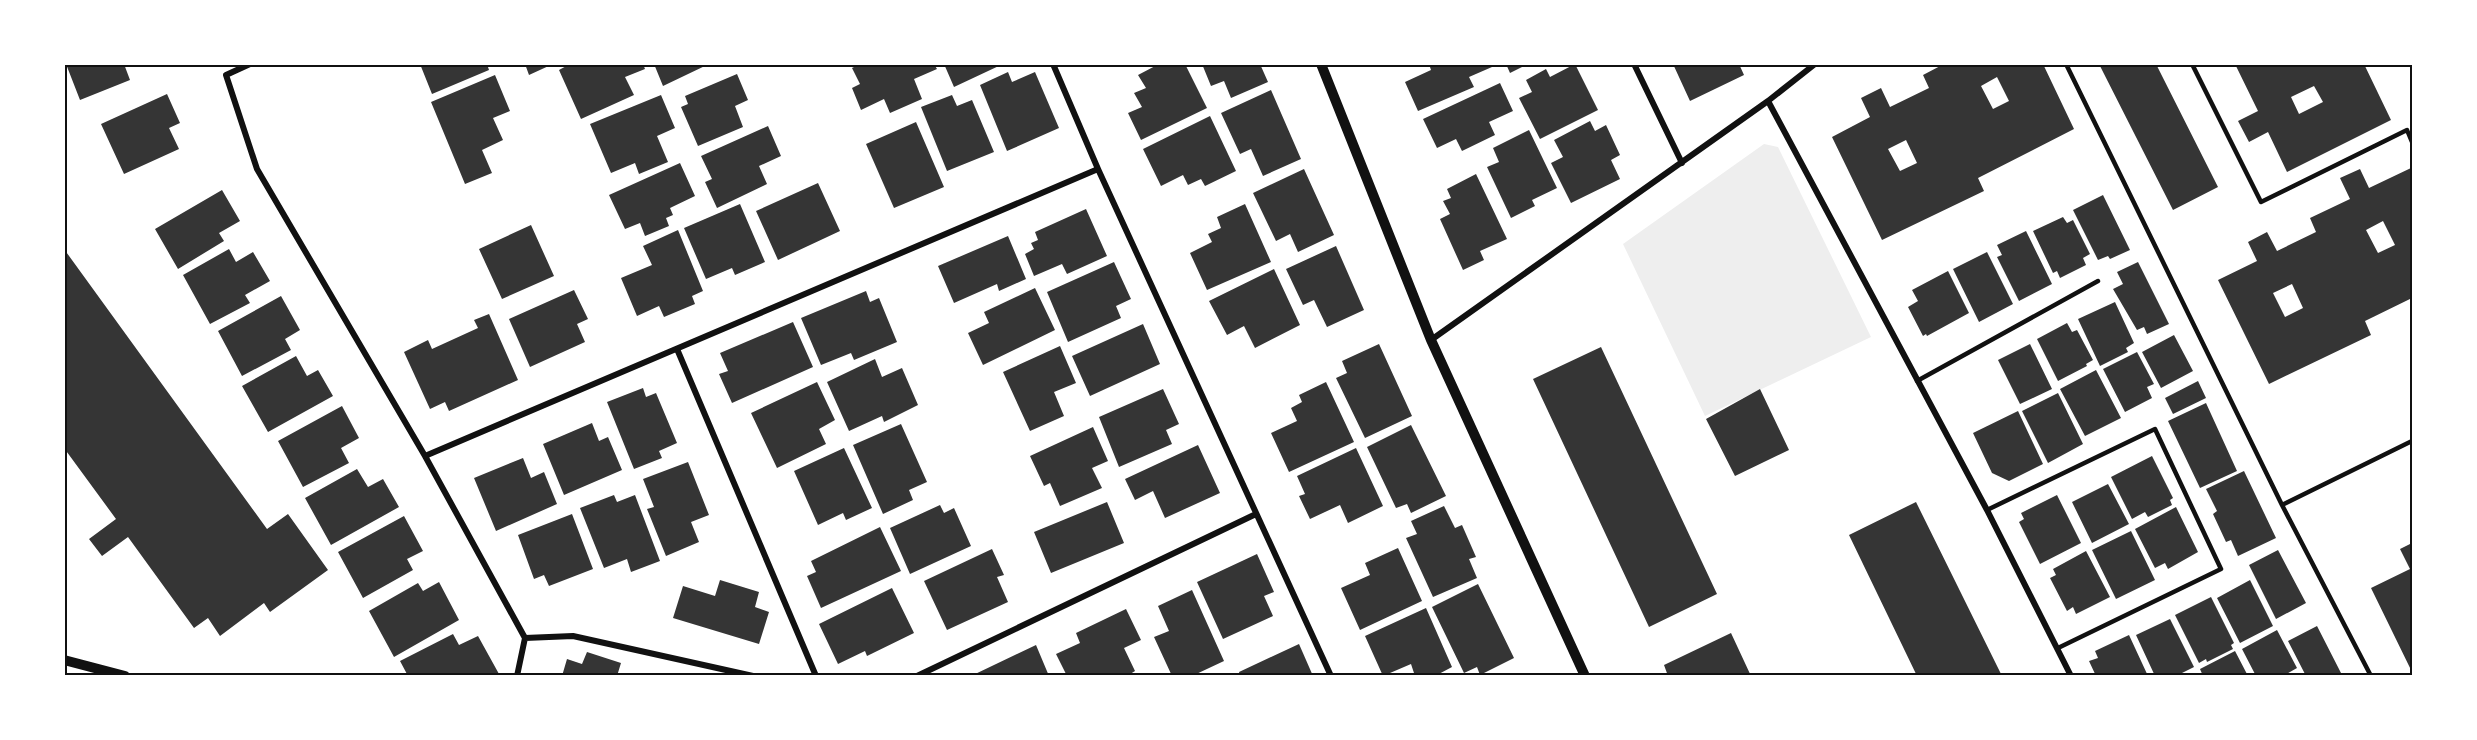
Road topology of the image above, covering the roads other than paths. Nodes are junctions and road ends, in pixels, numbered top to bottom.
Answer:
1 (250, 64) edge
2 (1053, 64) edge
3 (1321, 64) edge
4 (1634, 64) edge
5 (1815, 64) edge
6 (2066, 64) edge
7 (2192, 64) edge
8 (1768, 101) junction
9 (2412, 142) edge
10 (1682, 163) junction
11 (1098, 169) junction
12 (2098, 281) dead end
13 (1431, 340) junction
14 (677, 349) junction
15 (1917, 381) junction
16 (2412, 441) edge
17 (425, 456) junction
18 (2282, 505) junction
19 (1987, 510) junction
20 (1256, 514) junction
21 (525, 638) junction
22 (2058, 648) junction
23 (64, 660) edge
24 (125, 675) edge
25 (517, 675) edge
26 (753, 675) edge
27 (816, 675) edge
28 (917, 675) edge
29 (1331, 675) edge
30 (1585, 675) edge
31 (2071, 675) edge
32 (2371, 675) edge

1 - 17 street
2 - 11 street
3 - 13 street
4 - 10 street
5 - 8 street
6 - 18 lane
7 - 9 lane
8 - 10 street
8 - 15 street
10 - 13 street
11 - 14 street
11 - 20 street
12 - 15 lane
13 - 30 street
14 - 17 street
14 - 27 street
15 - 19 street
16 - 18 lane
17 - 21 street
18 - 32 lane
19 - 22 street
19 - 22 lane
20 - 28 street
20 - 29 street
21 - 25 street
21 - 26 street
22 - 31 street
23 - 24 street

